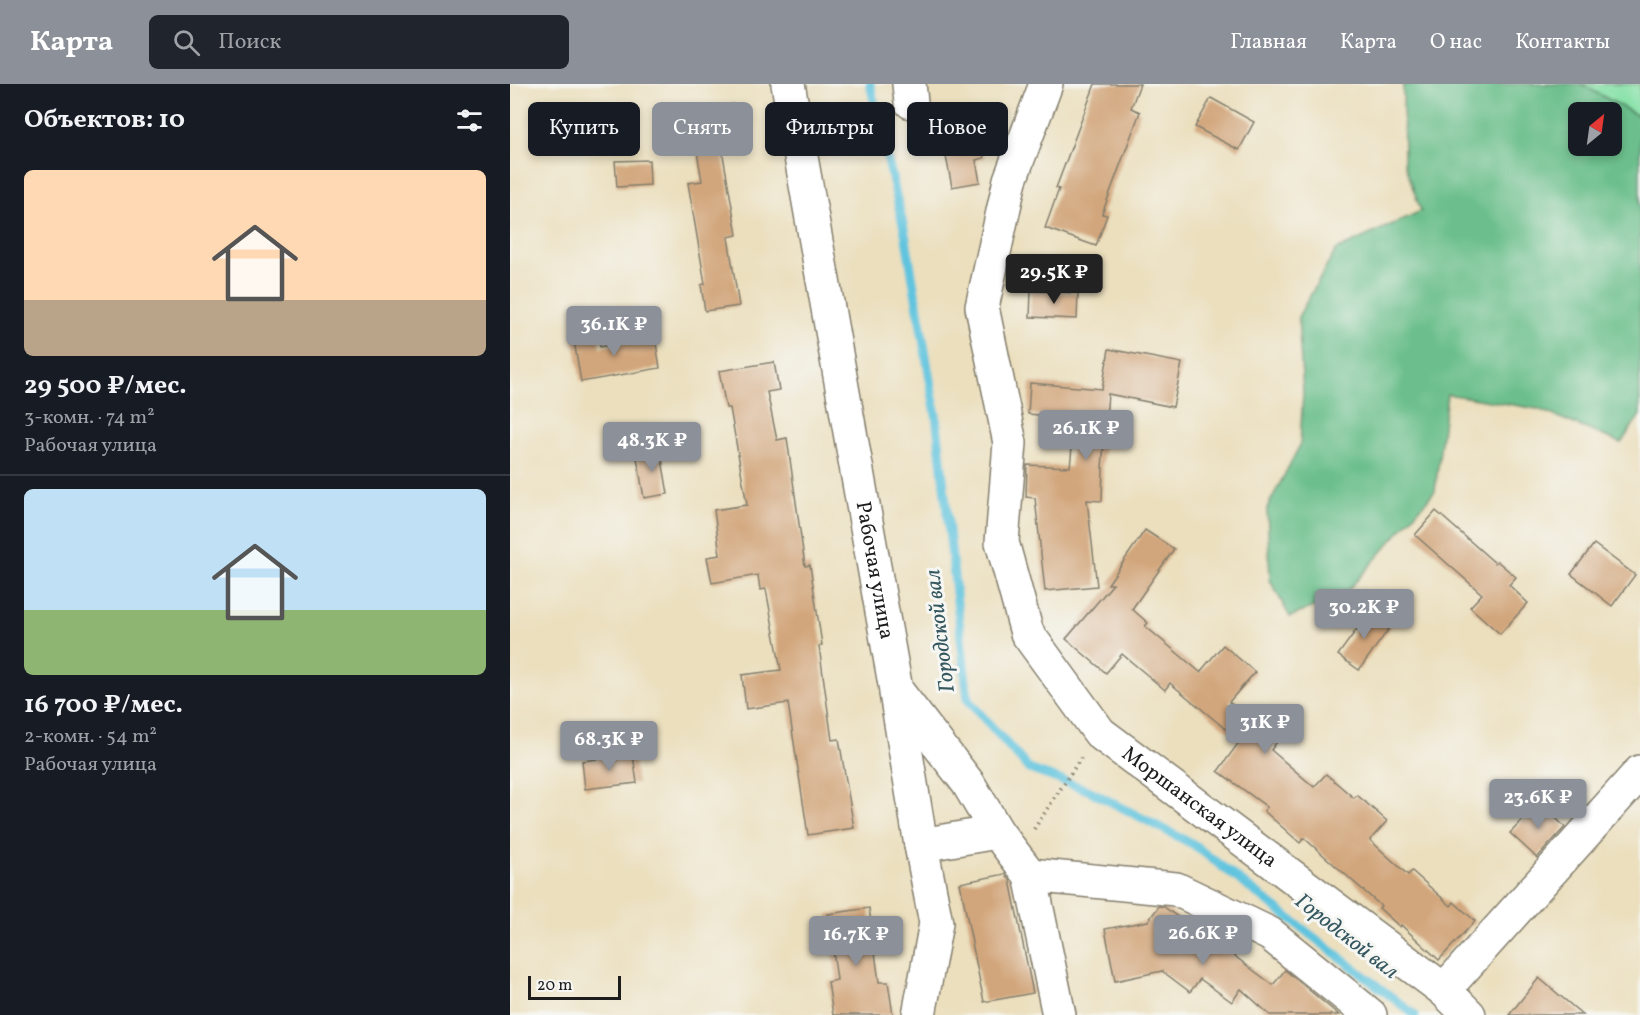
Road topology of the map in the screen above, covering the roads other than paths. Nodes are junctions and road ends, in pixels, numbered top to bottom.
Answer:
1 (788, 84) edge
2 (1046, 84) edge
3 (896, 690) junction
4 (1640, 772) edge
5 (997, 832) junction
6 (921, 845) junction
7 (1030, 875) junction
8 (1444, 990) junction
9 (918, 1015) edge
10 (1059, 1015) edge
11 (1370, 1015) edge
12 (1469, 1015) edge

1 - 3 street, Рабочая улица
2 - 8 street, Моршанская улица
3 - 5 street, Рабочая улица
3 - 6 street
4 - 8 street
5 - 6 street
5 - 7 street, Рабочая улица
6 - 9 street
7 - 10 street, Рабочая улица
7 - 11 street
8 - 12 street, Моршанская улица

